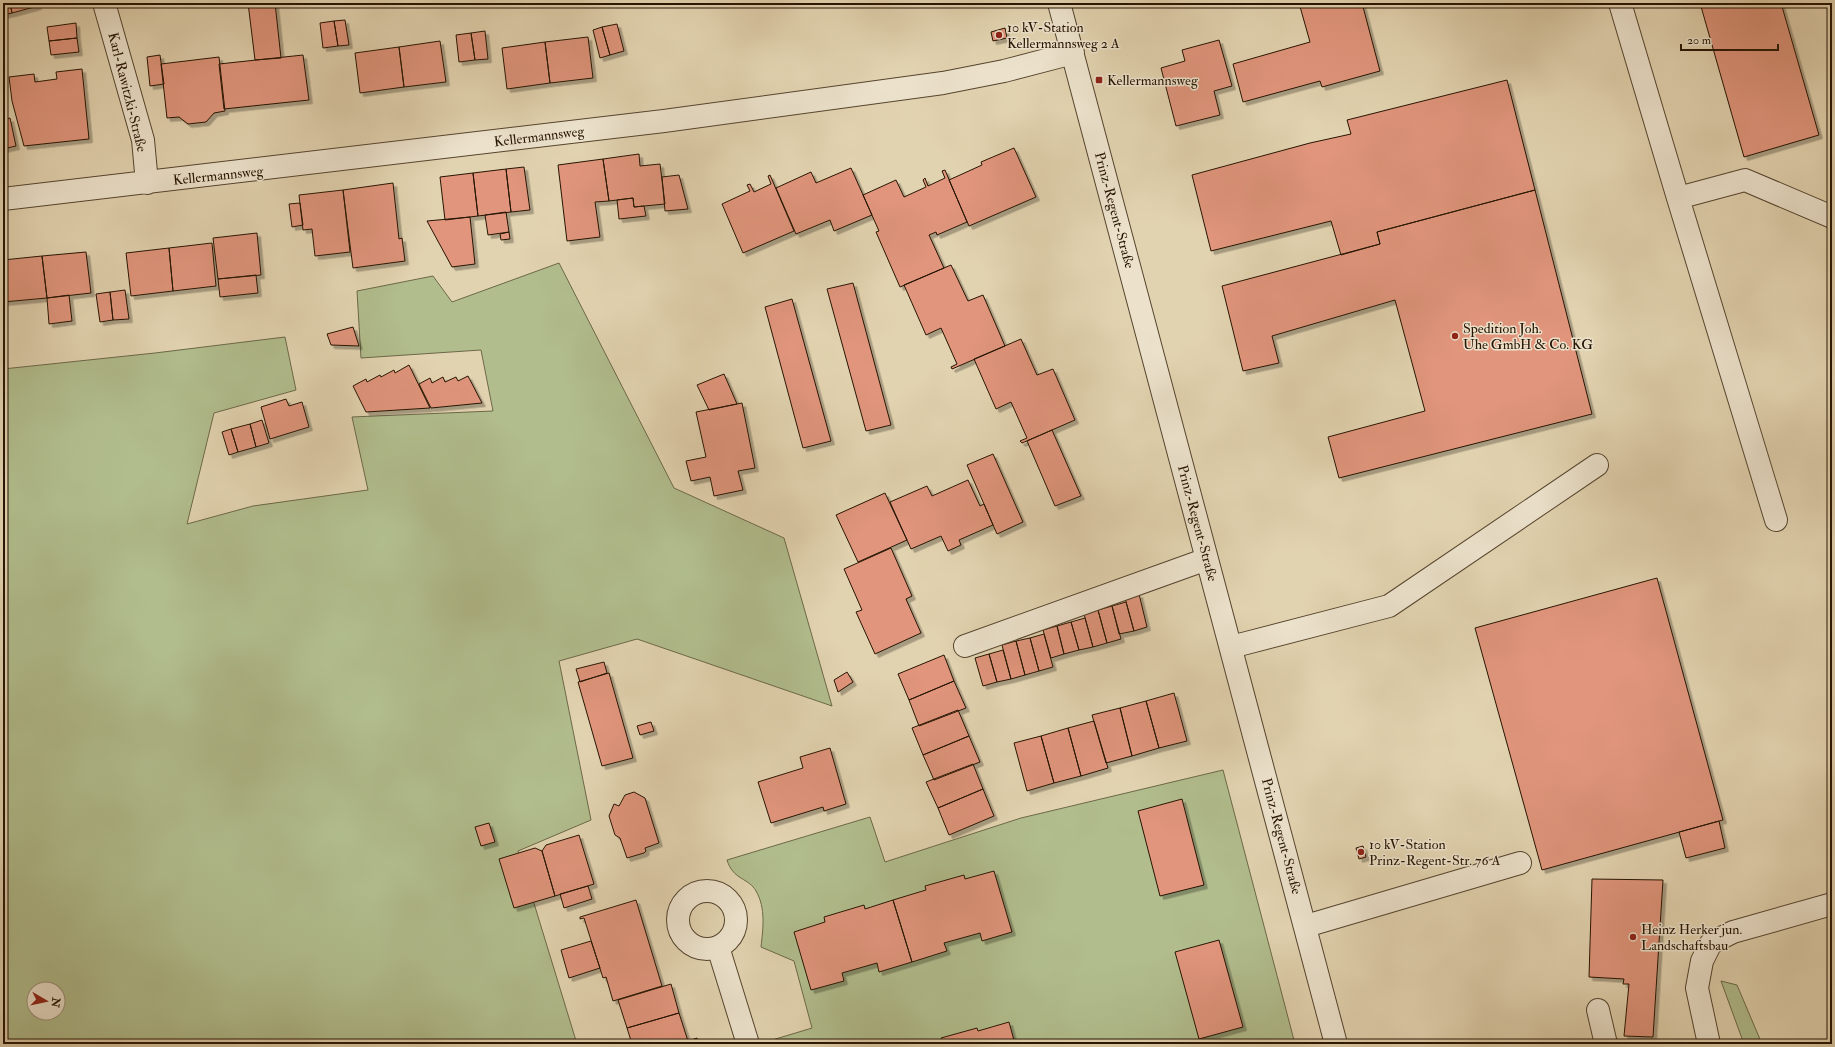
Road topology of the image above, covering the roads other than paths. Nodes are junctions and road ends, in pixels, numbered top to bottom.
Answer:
1 (104, 3) edge
2 (1059, 3) edge
3 (1620, 3) edge
4 (1073, 53) junction
5 (147, 183) junction
6 (1678, 198) junction
7 (3, 200) edge
8 (1832, 217) edge
9 (1597, 465) dead end
10 (1776, 520) dead end
11 (1207, 559) junction
12 (965, 646) dead end
13 (1231, 647) junction
14 (1520, 863) dead end
15 (1832, 904) edge
16 (1306, 926) junction
17 (718, 947) dead end
18 (1598, 1010) dead end
19 (748, 1044) edge
20 (1336, 1044) edge
21 (1606, 1044) edge
22 (1709, 1044) edge

1 - 5 street, Karl-Rawitzki-Straße
2 - 4 street, Prinz-Regent-Straße
3 - 6 street
4 - 5 street, Kellermannsweg
4 - 11 street, Prinz-Regent-Straße
5 - 7 street, Kellermannsweg
6 - 8 street
6 - 10 street
9 - 13 street
11 - 12 street
11 - 13 street, Prinz-Regent-Straße
13 - 16 street, Prinz-Regent-Straße
14 - 16 street
15 - 22 street
16 - 20 street, Prinz-Regent-Straße
17 - 19 street
18 - 21 street

